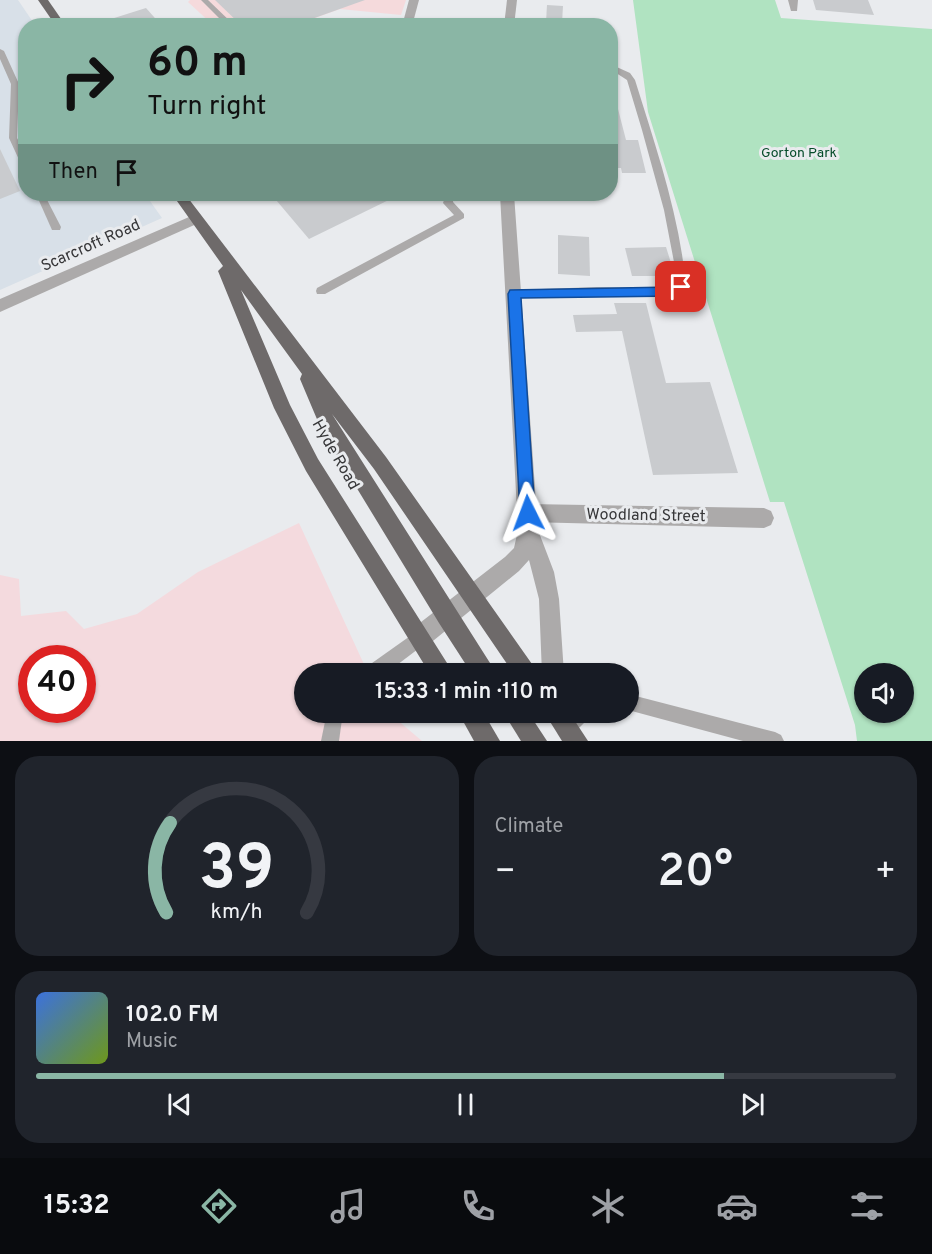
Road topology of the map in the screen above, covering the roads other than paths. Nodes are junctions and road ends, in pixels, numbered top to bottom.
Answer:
1 (43, 0) edge
2 (204, 0) edge
3 (414, 0) edge
4 (512, 0) edge
5 (55, 18) edge
6 (223, 18) edge
7 (409, 18) edge
8 (510, 18) edge
9 (0, 51) edge
10 (618, 70) edge
11 (18, 148) edge
12 (43, 201) edge
13 (183, 201) edge
14 (448, 201) edge
15 (507, 201) edge
16 (196, 219) junction
17 (56, 227) dead end
18 (214, 245) junction
19 (321, 291) dead end
20 (514, 294) junction
21 (0, 306) edge
22 (296, 354) junction
23 (764, 518) dead end
24 (528, 522) junction
25 (473, 595) junction
26 (446, 616) junction
27 (420, 637) junction
28 (386, 663) edge
29 (436, 663) edge
30 (478, 663) edge
31 (520, 663) edge
32 (552, 663) edge
33 (639, 705) edge
34 (333, 723) edge
35 (476, 723) edge
36 (522, 723) edge
37 (330, 741) edge
38 (488, 741) edge
39 (534, 741) edge
40 (775, 741) edge

1 - 5 highway
2 - 6 lane
3 - 7 street
4 - 8 street
9 - 11 lane
10 - 20 lane
12 - 17 lane
13 - 16 highway, Hyde Road
14 - 19 lane
15 - 20 street
16 - 18 highway, Hyde Road
16 - 21 street, Scarcroft Road
18 - 22 highway, Hyde Road
18 - 27 highway, Hyde Road
20 - 24 street
22 - 25 highway, Hyde Road
22 - 26 highway, Hyde Road
23 - 24 street, Woodland Street
24 - 25 street
24 - 32 street
25 - 26 street
25 - 31 highway, Hyde Road
26 - 27 street
26 - 30 highway, Hyde Road
27 - 28 lane
27 - 29 highway, Hyde Road
33 - 40 lane
34 - 37 lane
35 - 38 highway
36 - 39 highway

